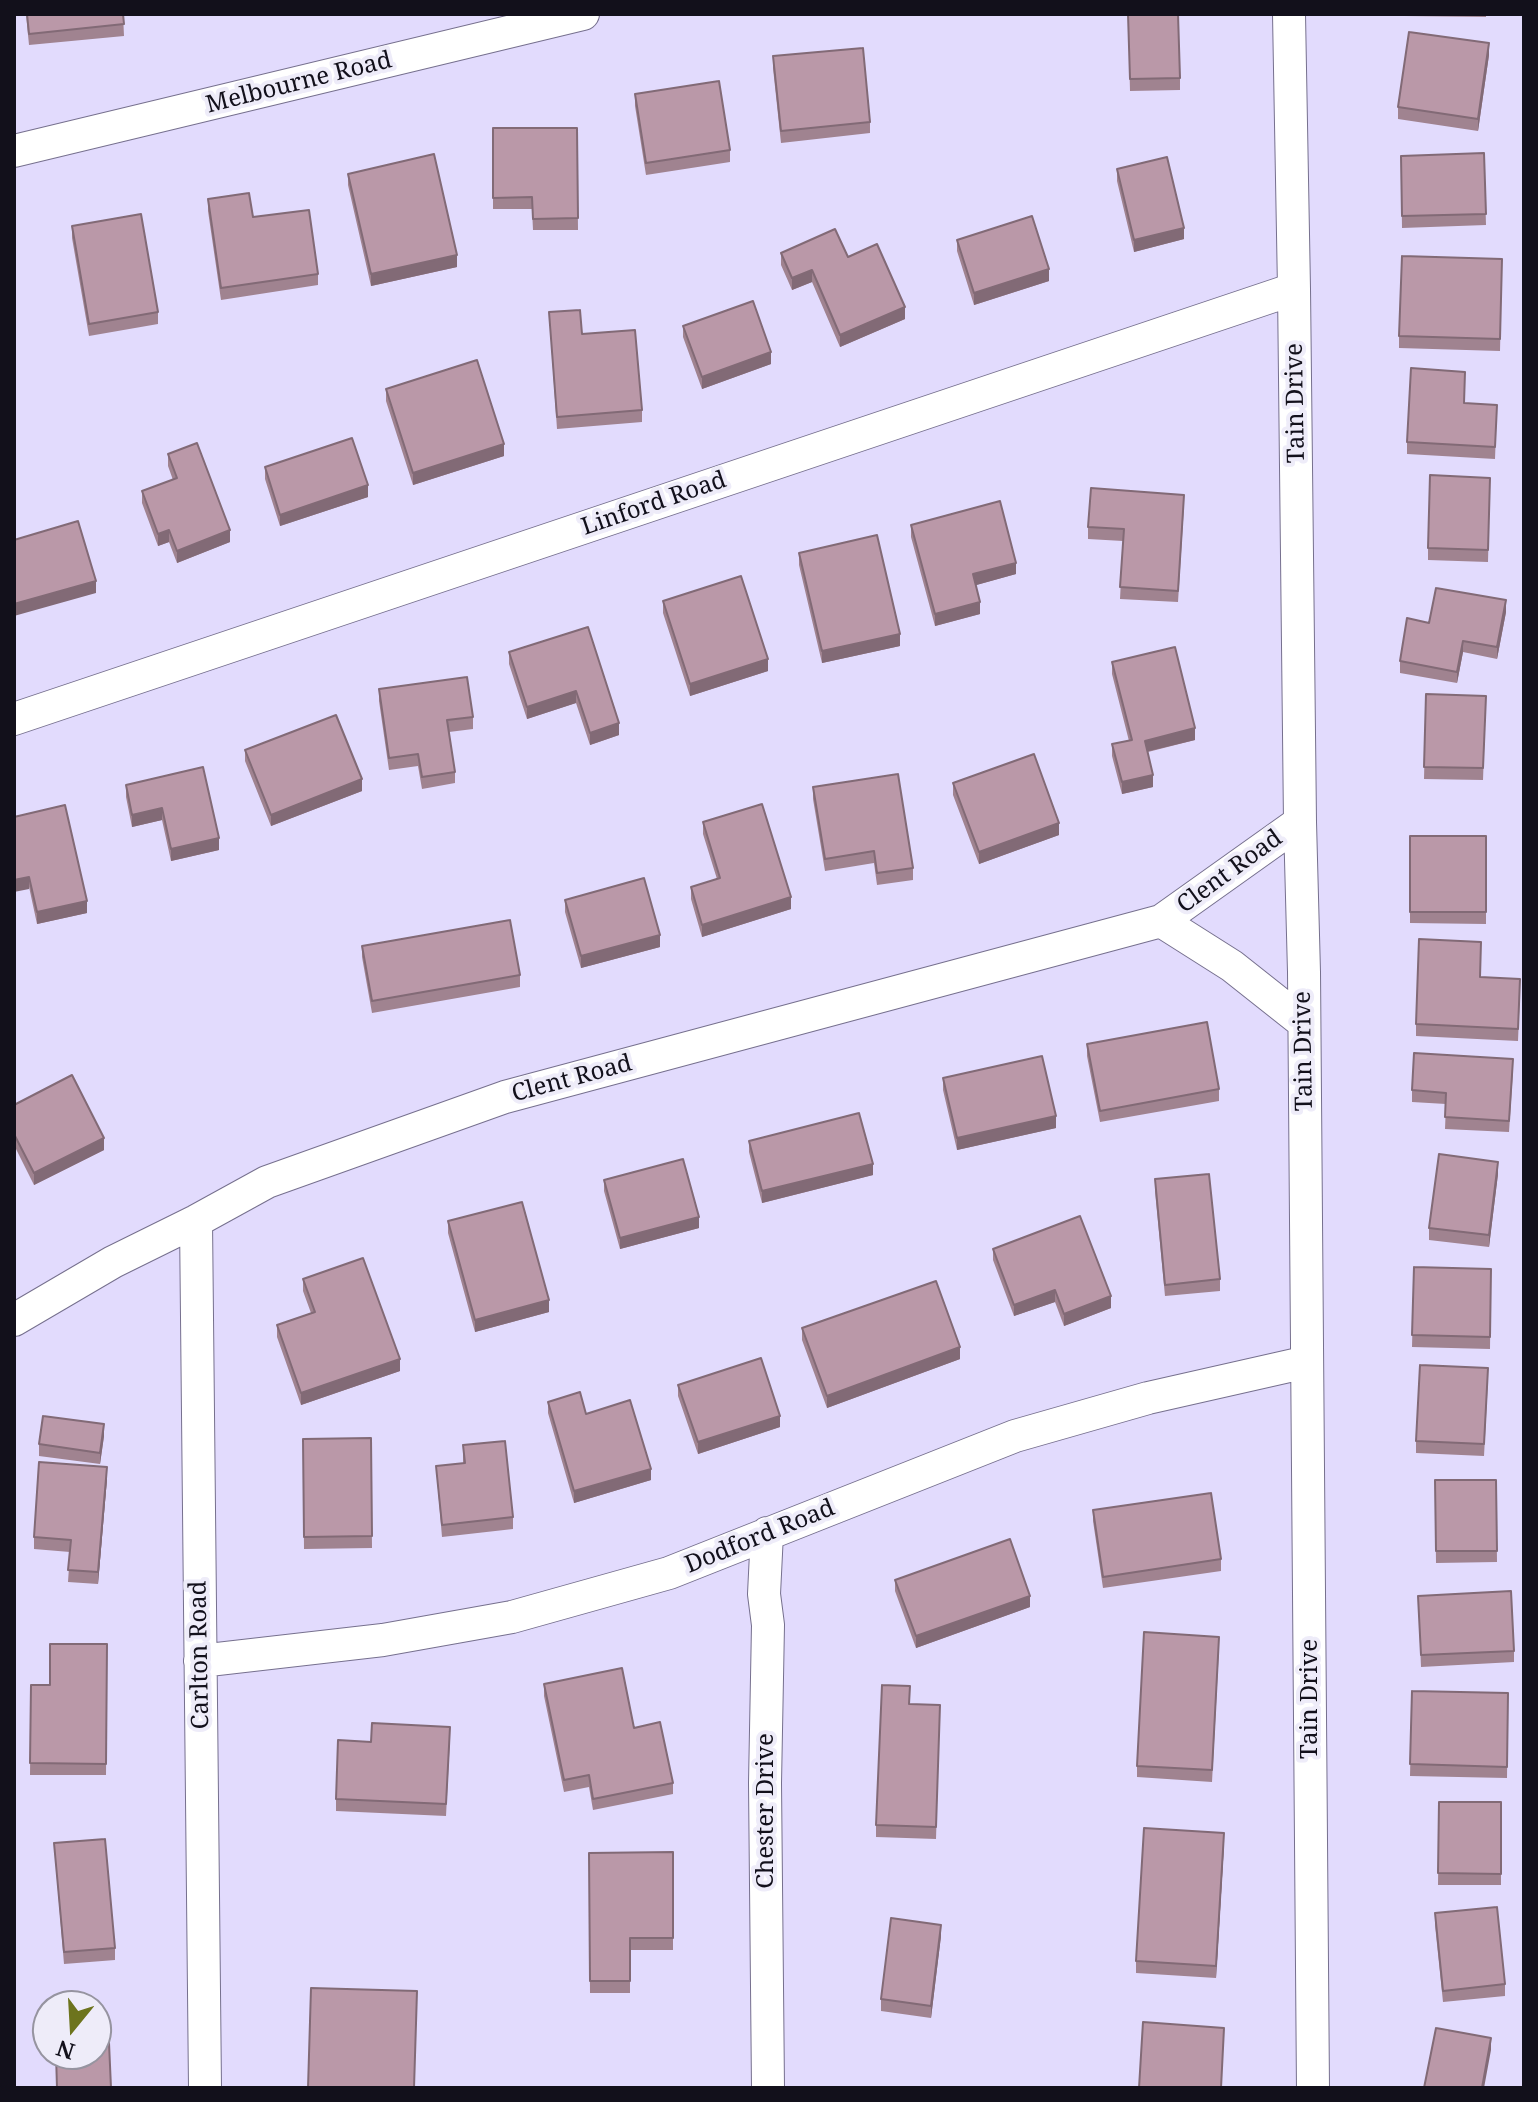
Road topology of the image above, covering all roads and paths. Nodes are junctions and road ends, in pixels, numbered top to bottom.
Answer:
1 (583, 14) edge
2 (1289, 14) edge
3 (14, 151) edge
4 (1294, 289) junction
5 (14, 719) edge
6 (1300, 822) junction
7 (1161, 921) junction
8 (1304, 1023) junction
9 (196, 1221) junction
10 (14, 1320) edge
11 (1307, 1362) junction
12 (767, 1533) junction
13 (200, 1661) junction
14 (205, 2088) edge
15 (768, 2088) edge
16 (1313, 2088) edge

1 - 3 street, Melbourne Road
2 - 4 street, Tain Drive
4 - 5 street, Linford Road
4 - 6 street, Tain Drive
6 - 7 street, Clent Road
6 - 8 street, Tain Drive
7 - 8 street, Clent Road
7 - 9 street, Clent Road
8 - 11 street, Tain Drive
9 - 10 street, Clent Road
9 - 13 street, Carlton Road
11 - 12 street, Dodford Road
11 - 16 street, Tain Drive
12 - 13 street, Dodford Road
12 - 15 street, Chester Drive
13 - 14 street, Carlton Road

